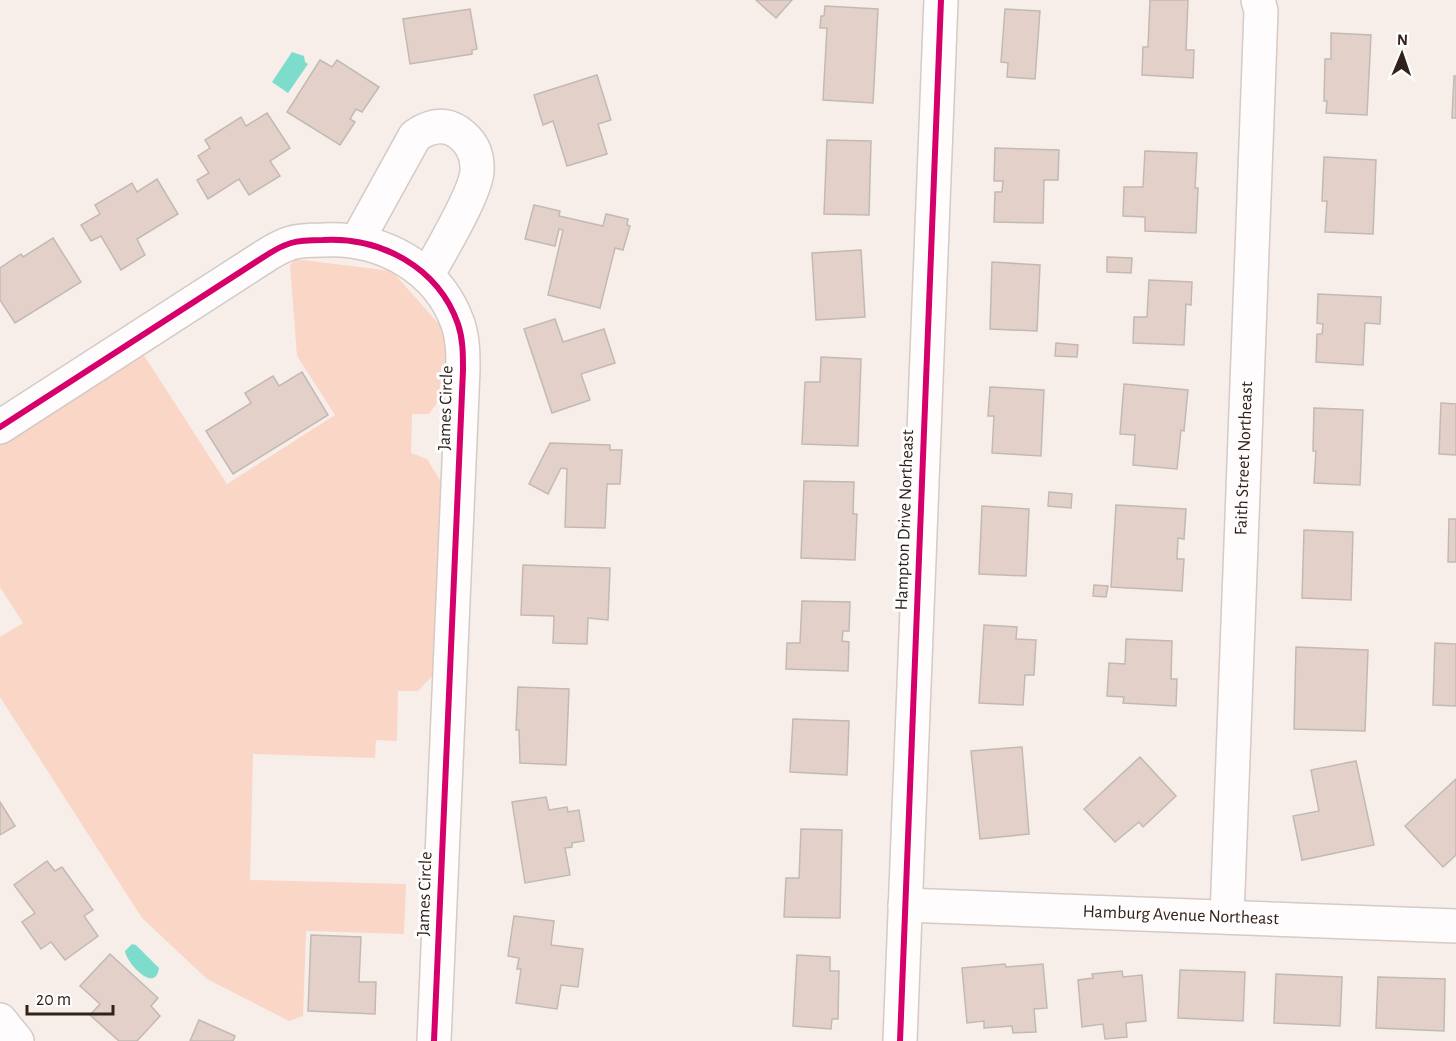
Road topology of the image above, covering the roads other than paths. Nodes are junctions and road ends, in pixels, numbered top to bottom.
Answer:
1 (941, 0) edge
2 (1258, 0) edge
3 (357, 241) junction
4 (427, 276) junction
5 (0, 427) edge
6 (905, 905) junction
7 (1227, 917) junction
8 (1456, 926) edge
9 (0, 1020) edge
10 (17, 1041) edge
11 (434, 1041) edge
12 (900, 1041) edge

1 - 6 street, Hampton Drive Northeast
2 - 7 street, Faith Street Northeast
3 - 4 street, James Circle
3 - 4 street
3 - 5 street, James Circle
4 - 11 street, James Circle
6 - 7 street, Hamburg Avenue Northeast
6 - 12 street, Hampton Drive Northeast
7 - 8 street, Hamburg Avenue Northeast
9 - 10 street

